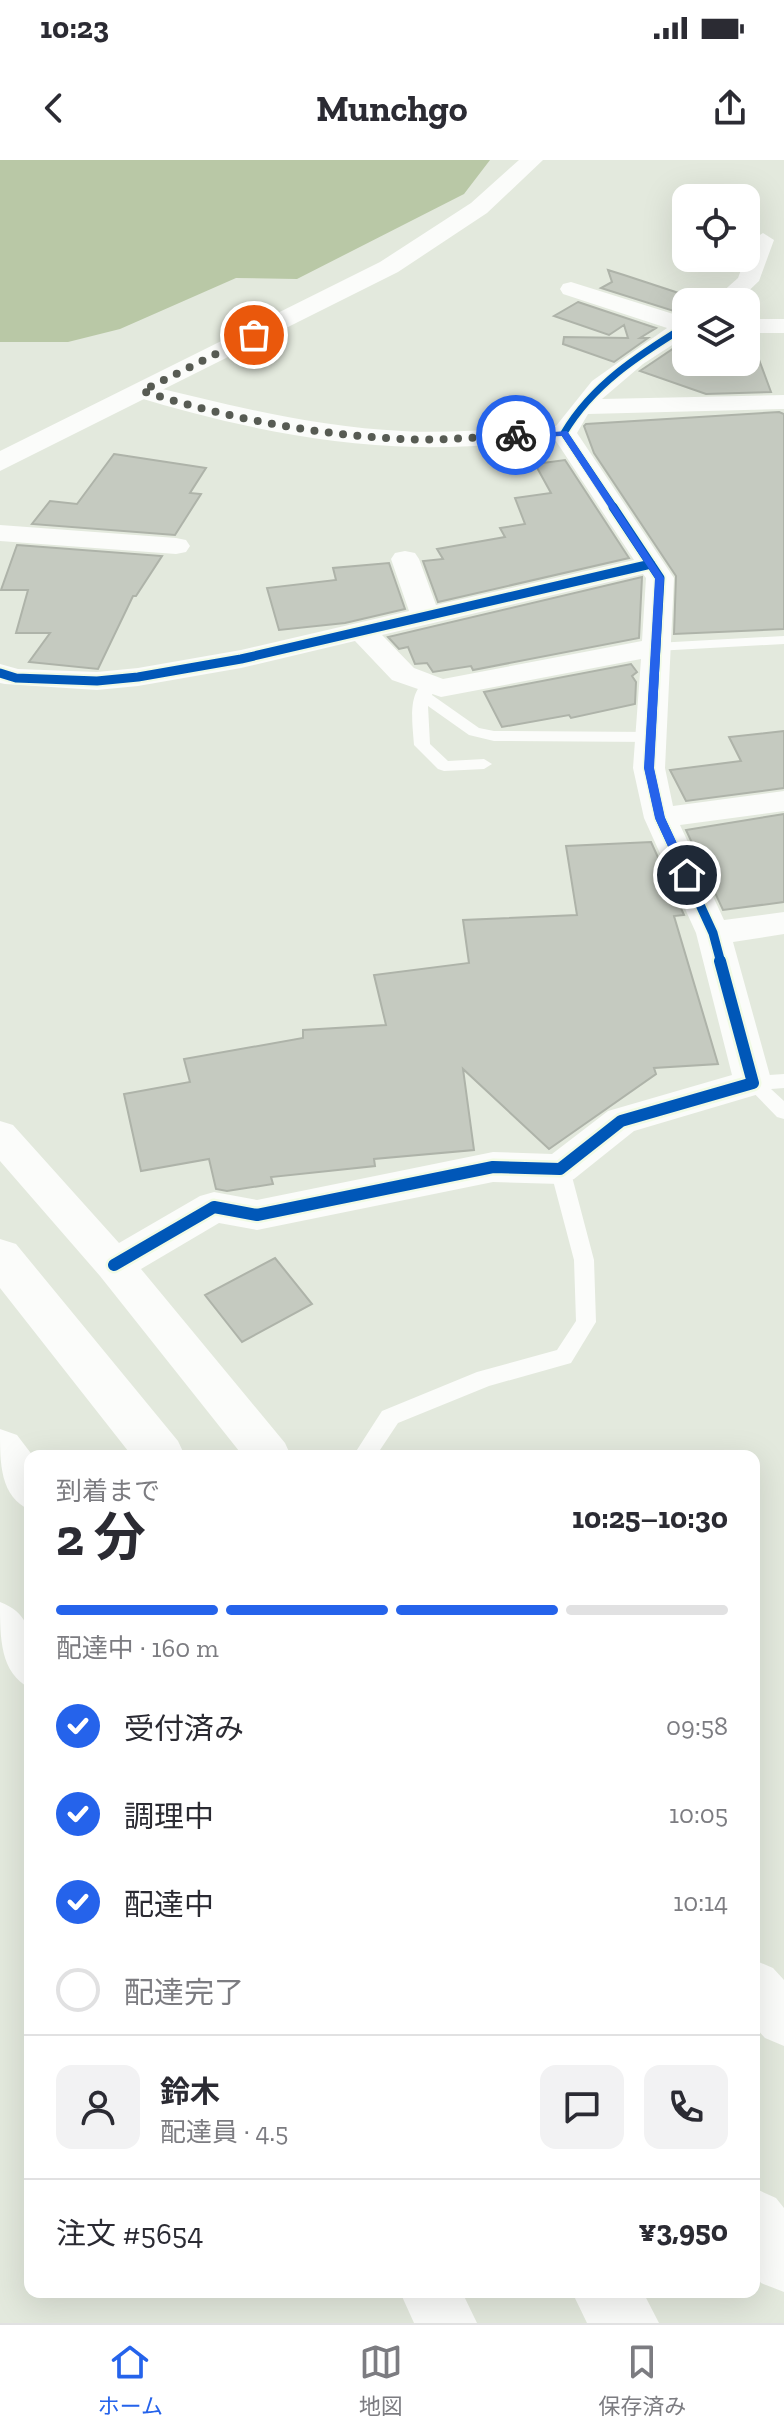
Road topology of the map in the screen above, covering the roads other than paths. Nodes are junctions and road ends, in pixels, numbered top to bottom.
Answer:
1 (532, 160) edge
2 (763, 240) dead end
3 (740, 288) edge
4 (571, 289) dead end
5 (672, 321) edge
6 (760, 326) edge
7 (784, 326) edge
8 (672, 335) edge
9 (142, 391) junction
10 (784, 402) edge
11 (574, 420) junction
12 (0, 462) edge
13 (0, 533) edge
14 (176, 546) dead end
15 (405, 559) dead end
16 (651, 564) junction
17 (425, 615) junction
18 (360, 629) junction
19 (784, 640) edge
20 (656, 647) junction
21 (0, 673) edge
22 (426, 691) junction
23 (651, 737) junction
24 (484, 764) dead end
25 (784, 801) edge
26 (660, 818) junction
27 (784, 923) edge
28 (713, 933) junction
29 (769, 1082) edge
30 (784, 1112) edge
31 (0, 1135) edge
32 (560, 1169) junction
33 (0, 1256) edge
34 (114, 1265) junction
35 (0, 1449) edge
36 (156, 1450) edge
37 (264, 1450) edge
38 (368, 1450) edge
39 (24, 1481) edge
40 (0, 1623) edge
41 (24, 1657) edge
42 (760, 1993) edge
43 (784, 2019) edge
44 (760, 2228) edge
45 (784, 2260) edge
46 (432, 2298) edge
47 (608, 2298) edge
48 (447, 2323) edge
49 (626, 2323) edge

1 - 9 main road
2 - 3 street
4 - 5 street
6 - 7 street
8 - 11 street
9 - 11 street
9 - 12 main road
10 - 11 street
11 - 16 street
13 - 14 street
15 - 17 street
16 - 17 street
16 - 20 street
17 - 18 street
18 - 21 street
18 - 22 street
19 - 20 lane
20 - 22 street
20 - 23 street
22 - 23 lane
22 - 24 lane
23 - 26 street
25 - 26 street
26 - 28 street
27 - 28 street
28 - 29 street
29 - 30 lane
29 - 32 street
31 - 34 street
32 - 34 street
32 - 38 lane
33 - 36 main road
34 - 37 street
35 - 39 main road
40 - 41 street
42 - 43 street
44 - 45 main road
46 - 48 street
47 - 49 main road

